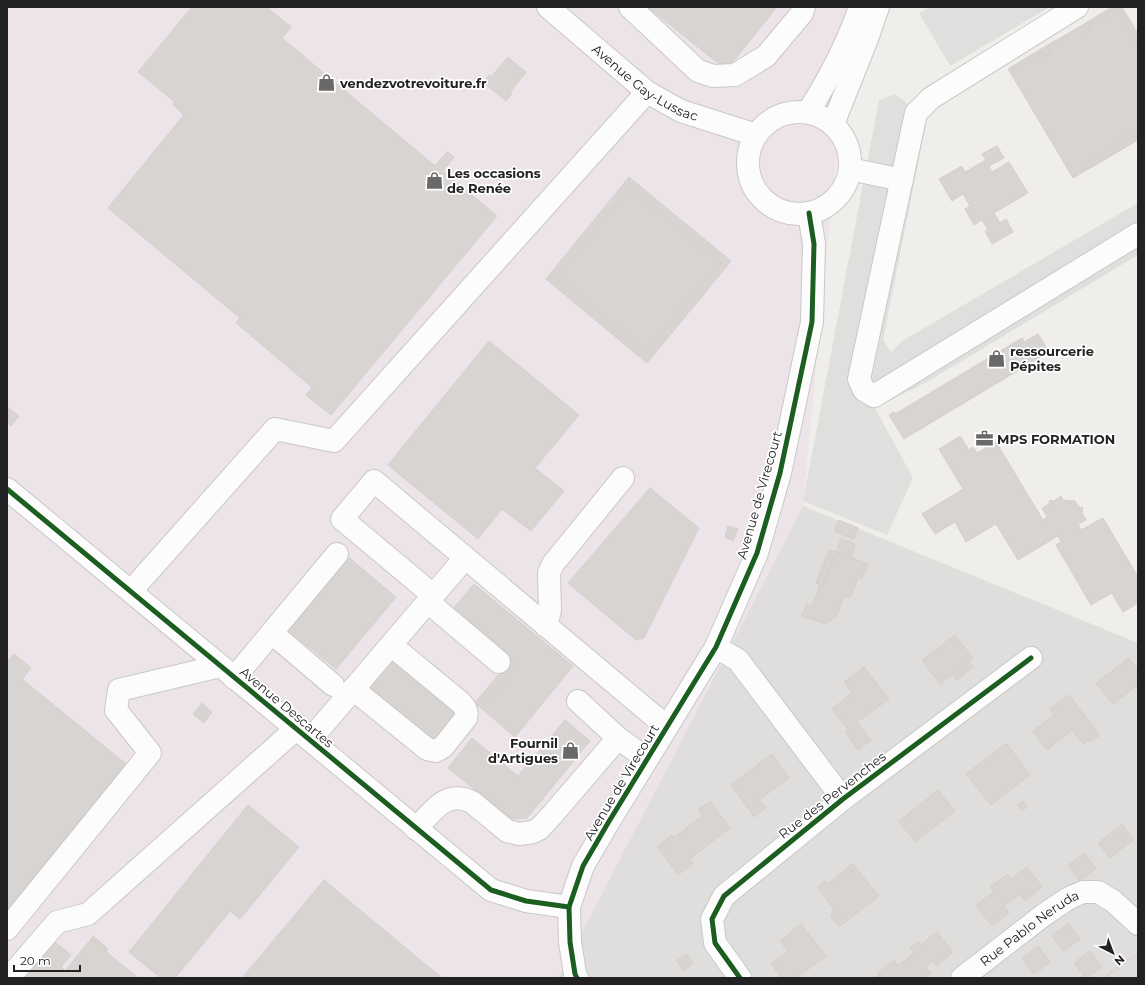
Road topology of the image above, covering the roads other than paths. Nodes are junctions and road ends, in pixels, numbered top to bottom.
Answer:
1 (548, 7) edge
2 (630, 7) edge
3 (804, 7) edge
4 (860, 7) edge
5 (878, 7) edge
6 (1077, 7) edge
7 (647, 92) junction
8 (808, 112) junction
9 (832, 124) junction
10 (756, 135) junction
11 (850, 169) junction
12 (902, 180) junction
13 (809, 213) junction
14 (1138, 234) edge
15 (623, 478) dead end
16 (7, 490) edge
17 (337, 554) dead end
18 (465, 558) junction
19 (131, 591) junction
20 (430, 599) junction
21 (546, 626) junction
22 (272, 633) junction
23 (391, 645) junction
24 (716, 648) junction
25 (1031, 658) dead end
26 (500, 662) dead end
27 (227, 672) junction
28 (343, 687) junction
29 (578, 701) dead end
30 (667, 727) junction
31 (303, 735) junction
32 (618, 738) junction
33 (647, 760) junction
34 (843, 799) junction
35 (416, 829) junction
36 (569, 907) junction
37 (1138, 924) edge
38 (7, 929) edge
39 (9, 978) edge
40 (577, 978) edge
41 (740, 978) edge
42 (962, 978) edge

1 - 7 street, Avenue Gay-Lussac
2 - 3 street
4 - 8 street
5 - 9 street
6 - 12 street
7 - 10 street, Avenue Gay-Lussac
7 - 19 street
8 - 9 street
8 - 10 street
9 - 11 street
10 - 13 street
11 - 12 street
11 - 13 street
12 - 14 street
13 - 24 street, Avenue de Virecourt
15 - 21 street
16 - 19 street, Avenue Descartes
17 - 22 street
18 - 20 street
18 - 20 street
18 - 21 street
19 - 27 street, Avenue Descartes
20 - 23 street
20 - 26 street
21 - 30 street
22 - 27 street
22 - 28 street
23 - 28 street
23 - 28 street
24 - 30 street, Avenue de Virecourt
24 - 34 street, Rue des Pervenches
25 - 34 street, Rue des Pervenches
27 - 31 street, Avenue Descartes
27 - 38 street
28 - 31 street
29 - 32 street
30 - 33 street, Avenue de Virecourt
31 - 35 street, Avenue Descartes
31 - 39 street
32 - 33 street
32 - 35 street
33 - 36 street, Avenue de Virecourt
34 - 41 street, Rue des Pervenches
35 - 36 street, Avenue Descartes
36 - 40 street
37 - 42 street, Rue Pablo Neruda

